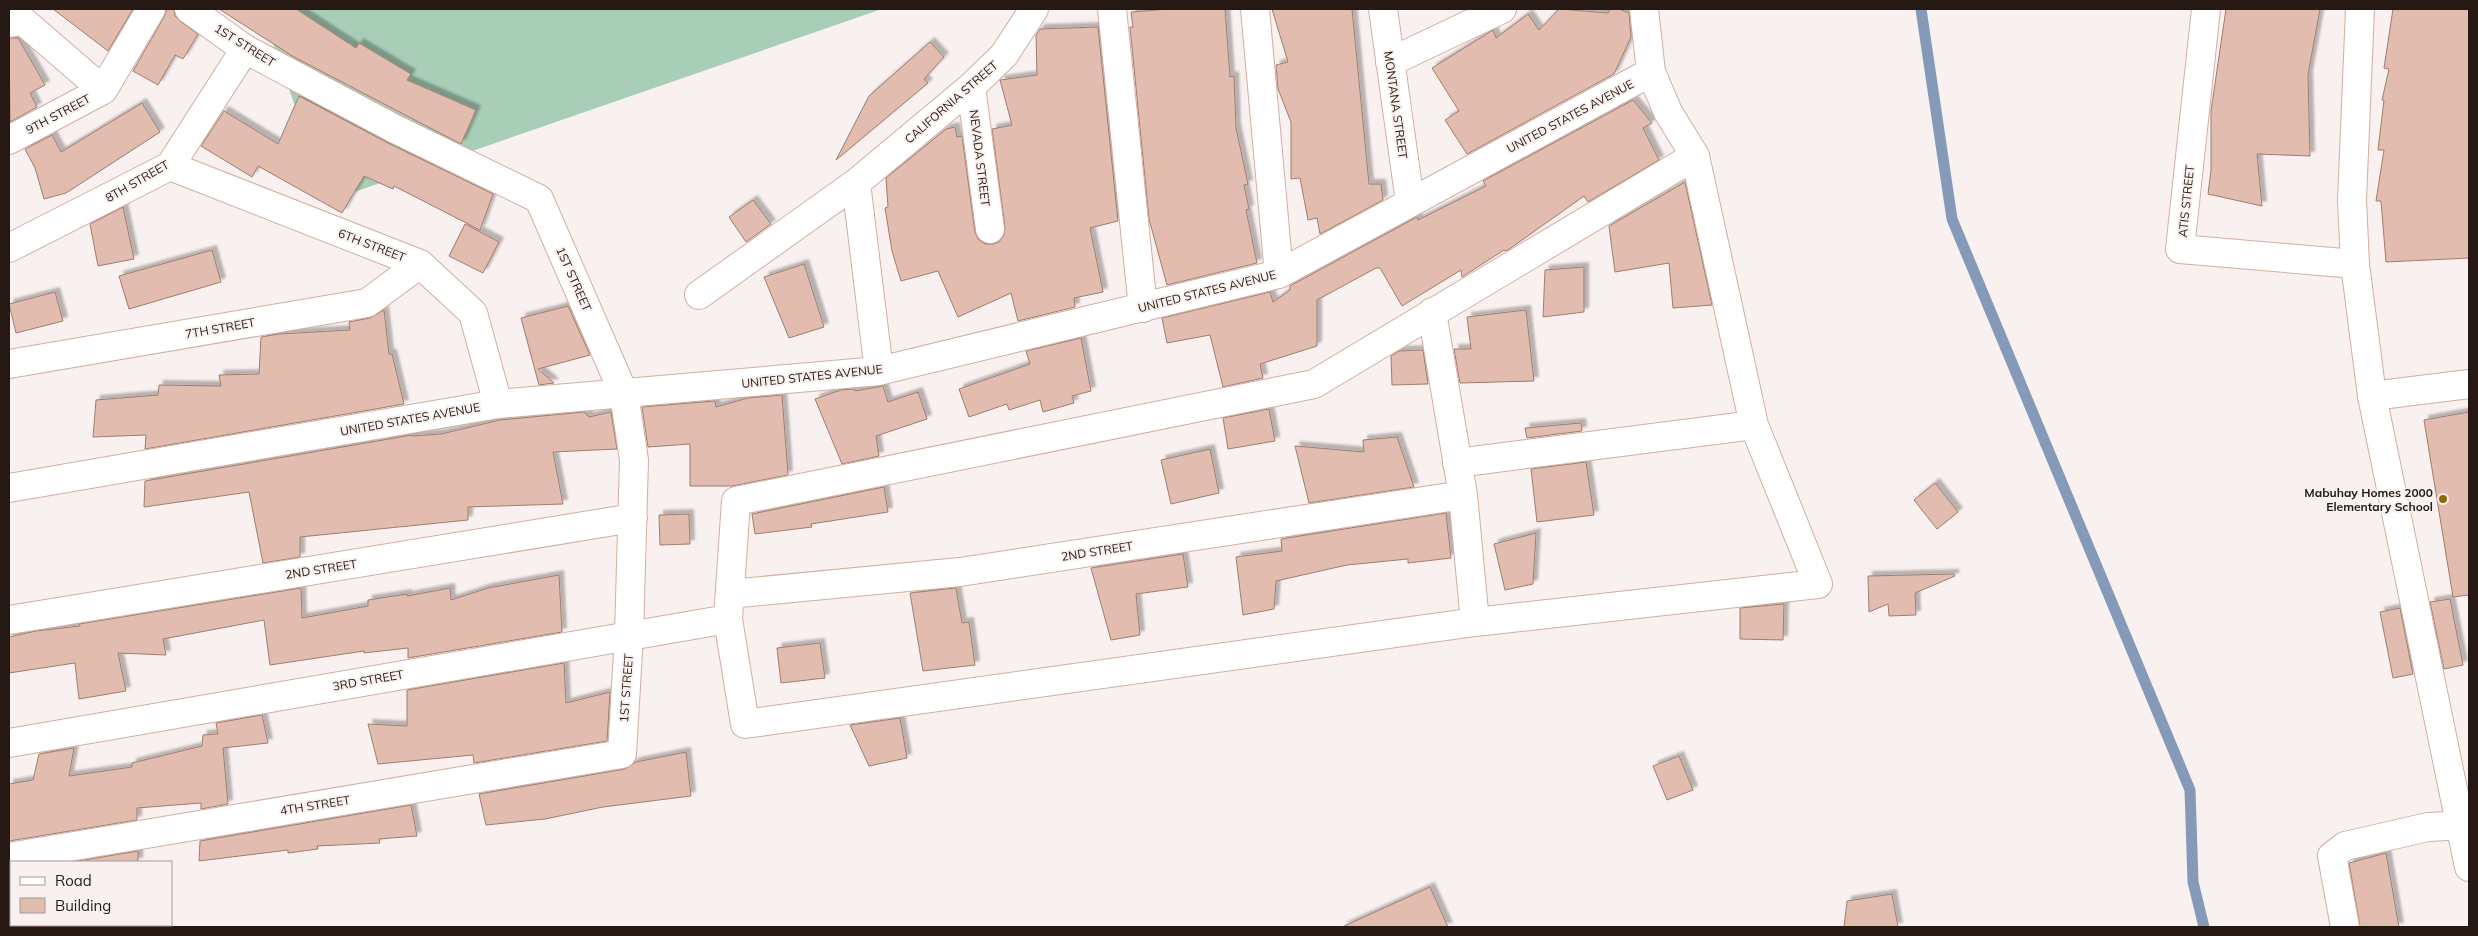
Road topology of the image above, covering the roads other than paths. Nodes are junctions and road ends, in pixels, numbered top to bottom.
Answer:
1 (151, 9) edge
2 (189, 9) edge
3 (1034, 9) edge
4 (1112, 9) edge
5 (1255, 9) edge
6 (1383, 9) edge
7 (1502, 9) edge
8 (1644, 9) edge
9 (2206, 9) edge
10 (2360, 9) edge
11 (9, 23) edge
12 (245, 49) junction
13 (1390, 62) junction
14 (1651, 72) junction
15 (971, 87) junction
16 (103, 90) junction
17 (9, 140) edge
18 (1695, 156) junction
19 (170, 166) junction
20 (856, 183) junction
21 (1410, 202) junction
22 (990, 229) dead end
23 (9, 248) edge
24 (420, 264) junction
25 (2355, 264) junction
26 (1278, 274) junction
27 (699, 295) dead end
28 (1143, 308) junction
29 (1432, 312) junction
30 (9, 364) edge
31 (879, 371) junction
32 (2469, 384) edge
33 (624, 394) junction
34 (2372, 396) junction
35 (498, 404) junction
36 (1754, 425) junction
37 (1457, 463) junction
38 (9, 488) edge
39 (1463, 495) junction
40 (632, 518) junction
41 (729, 606) junction
42 (9, 620) edge
43 (1474, 622) junction
44 (629, 635) junction
45 (9, 743) edge
46 (622, 754) joint
47 (2465, 825) edge
48 (9, 856) edge
49 (2469, 867) edge
50 (2345, 927) edge

1 - 16 street, 9TH STREET
2 - 12 street, 1ST STREET
3 - 15 street, CALIFORNIA STREET
4 - 28 street
5 - 26 street
6 - 13 street, MONTANA STREET
7 - 13 street
8 - 14 street
9 - 25 street, ATIS STREET
10 - 25 street
11 - 16 street
12 - 19 street, 8TH STREET
12 - 33 street, 1ST STREET
13 - 21 street, MONTANA STREET
14 - 18 street
14 - 21 street, UNITED STATES AVENUE
15 - 20 street, CALIFORNIA STREET
15 - 22 street, NEVADA STREET
16 - 17 street, 9TH STREET
18 - 29 street
18 - 36 street
19 - 23 street, 8TH STREET
19 - 24 street, 6TH STREET
20 - 27 street, CALIFORNIA STREET
20 - 31 street
21 - 26 street, UNITED STATES AVENUE
24 - 30 street, 7TH STREET
24 - 35 street, 6TH STREET
25 - 34 street
26 - 28 street, UNITED STATES AVENUE
28 - 31 street, UNITED STATES AVENUE
29 - 37 street
29 - 41 street
31 - 33 street, UNITED STATES AVENUE
32 - 34 street
33 - 35 street, UNITED STATES AVENUE
33 - 40 street, 1ST STREET
34 - 47 street
35 - 38 street, UNITED STATES AVENUE
36 - 37 street
36 - 43 street
37 - 39 street
39 - 41 street, 2ND STREET
39 - 43 street
40 - 42 street, 2ND STREET
40 - 44 street, 1ST STREET
41 - 43 street
41 - 44 street, 3RD STREET
44 - 45 street, 3RD STREET
44 - 46 street, 1ST STREET
46 - 48 street, 4TH STREET
47 - 49 street
47 - 50 street

